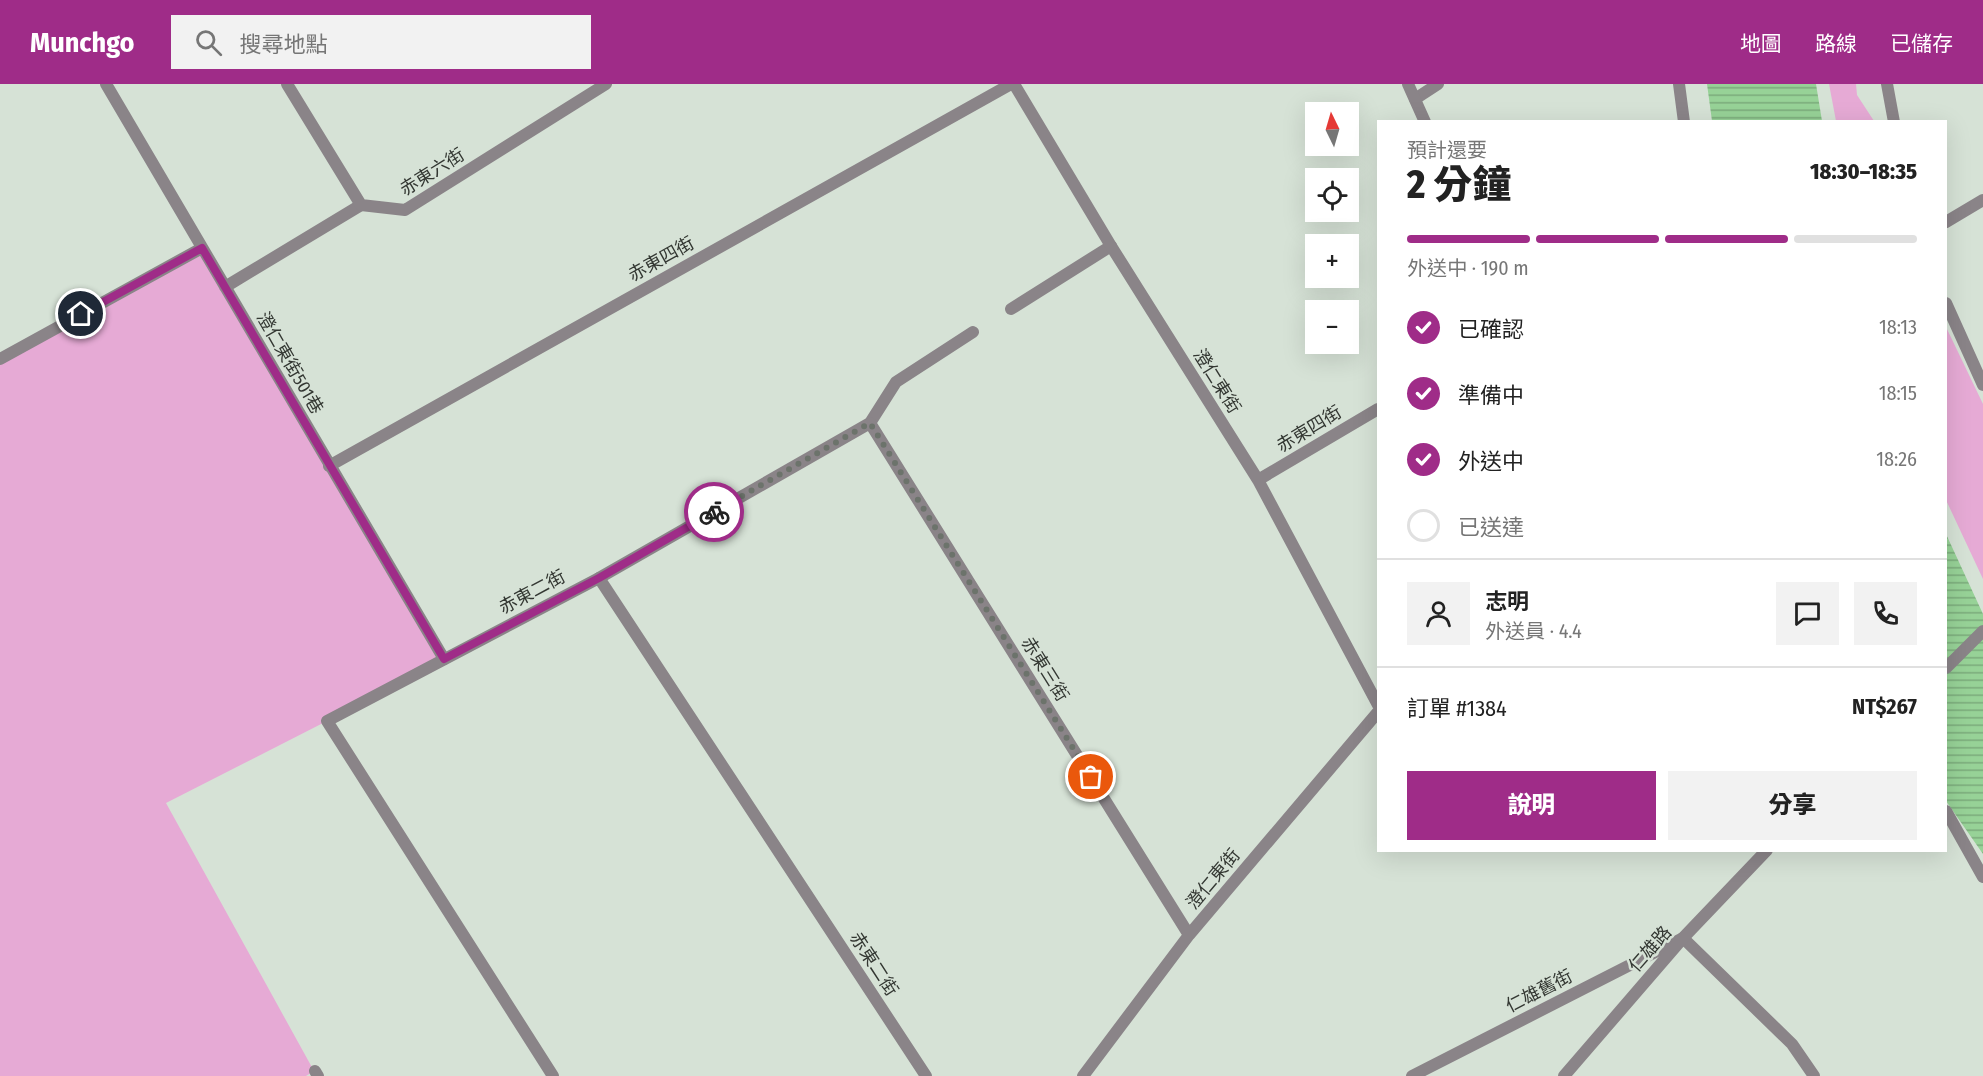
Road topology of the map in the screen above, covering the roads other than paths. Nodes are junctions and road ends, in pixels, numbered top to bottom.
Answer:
1 (106, 84) edge
2 (286, 84) edge
3 (606, 84) edge
4 (1013, 84) edge
5 (1408, 84) edge
6 (1438, 84) edge
7 (1679, 84) edge
8 (1887, 84) edge
9 (1415, 99) junction
10 (1424, 120) edge
11 (1684, 120) edge
12 (1894, 120) edge
13 (1983, 200) edge
14 (361, 205) junction
15 (1947, 221) edge
16 (1111, 246) junction
17 (202, 248) junction
18 (225, 287) junction
19 (1947, 305) edge
20 (1011, 309) dead end
21 (973, 332) dead end
22 (0, 359) edge
23 (1983, 385) edge
24 (1377, 410) edge
25 (870, 423) junction
26 (329, 466) junction
27 (1258, 480) junction
28 (599, 578) junction
29 (1983, 631) edge
30 (444, 659) junction
31 (1947, 667) edge
32 (1377, 703) edge
33 (1377, 713) edge
34 (1947, 813) edge
35 (1765, 852) edge
36 (1983, 878) edge
37 (1189, 934) junction
38 (1683, 938) junction
39 (553, 1076) edge
40 (926, 1076) edge
41 (1083, 1076) edge
42 (1412, 1076) edge
43 (1564, 1076) edge
44 (1814, 1076) edge

1 - 17 street, 澄仁東街501巷
2 - 14 street
3 - 14 street, 赤東六街
4 - 16 street, 澄仁東街
4 - 26 street, 赤東四街
5 - 9 street
6 - 9 street
7 - 11 street
8 - 12 street
9 - 10 street
13 - 15 street
14 - 18 street
16 - 20 street
16 - 27 street, 澄仁東街
17 - 18 street, 澄仁東街501巷
17 - 22 street
18 - 26 street, 澄仁東街501巷
19 - 23 street
21 - 25 street
24 - 27 street, 赤東四街
25 - 28 street
25 - 37 street, 赤東三街
26 - 30 street, 澄仁東街501巷
27 - 32 street, 澄仁東街
28 - 30 street, 赤東二街
28 - 40 street, 赤東二街
29 - 31 street
30 - 39 street, 赤東二街
33 - 37 street, 澄仁東街
34 - 36 street
35 - 38 street, 仁雄路
37 - 41 street, 澄仁東街
38 - 42 street, 仁雄舊街
38 - 43 street, 仁雄路
38 - 44 street

